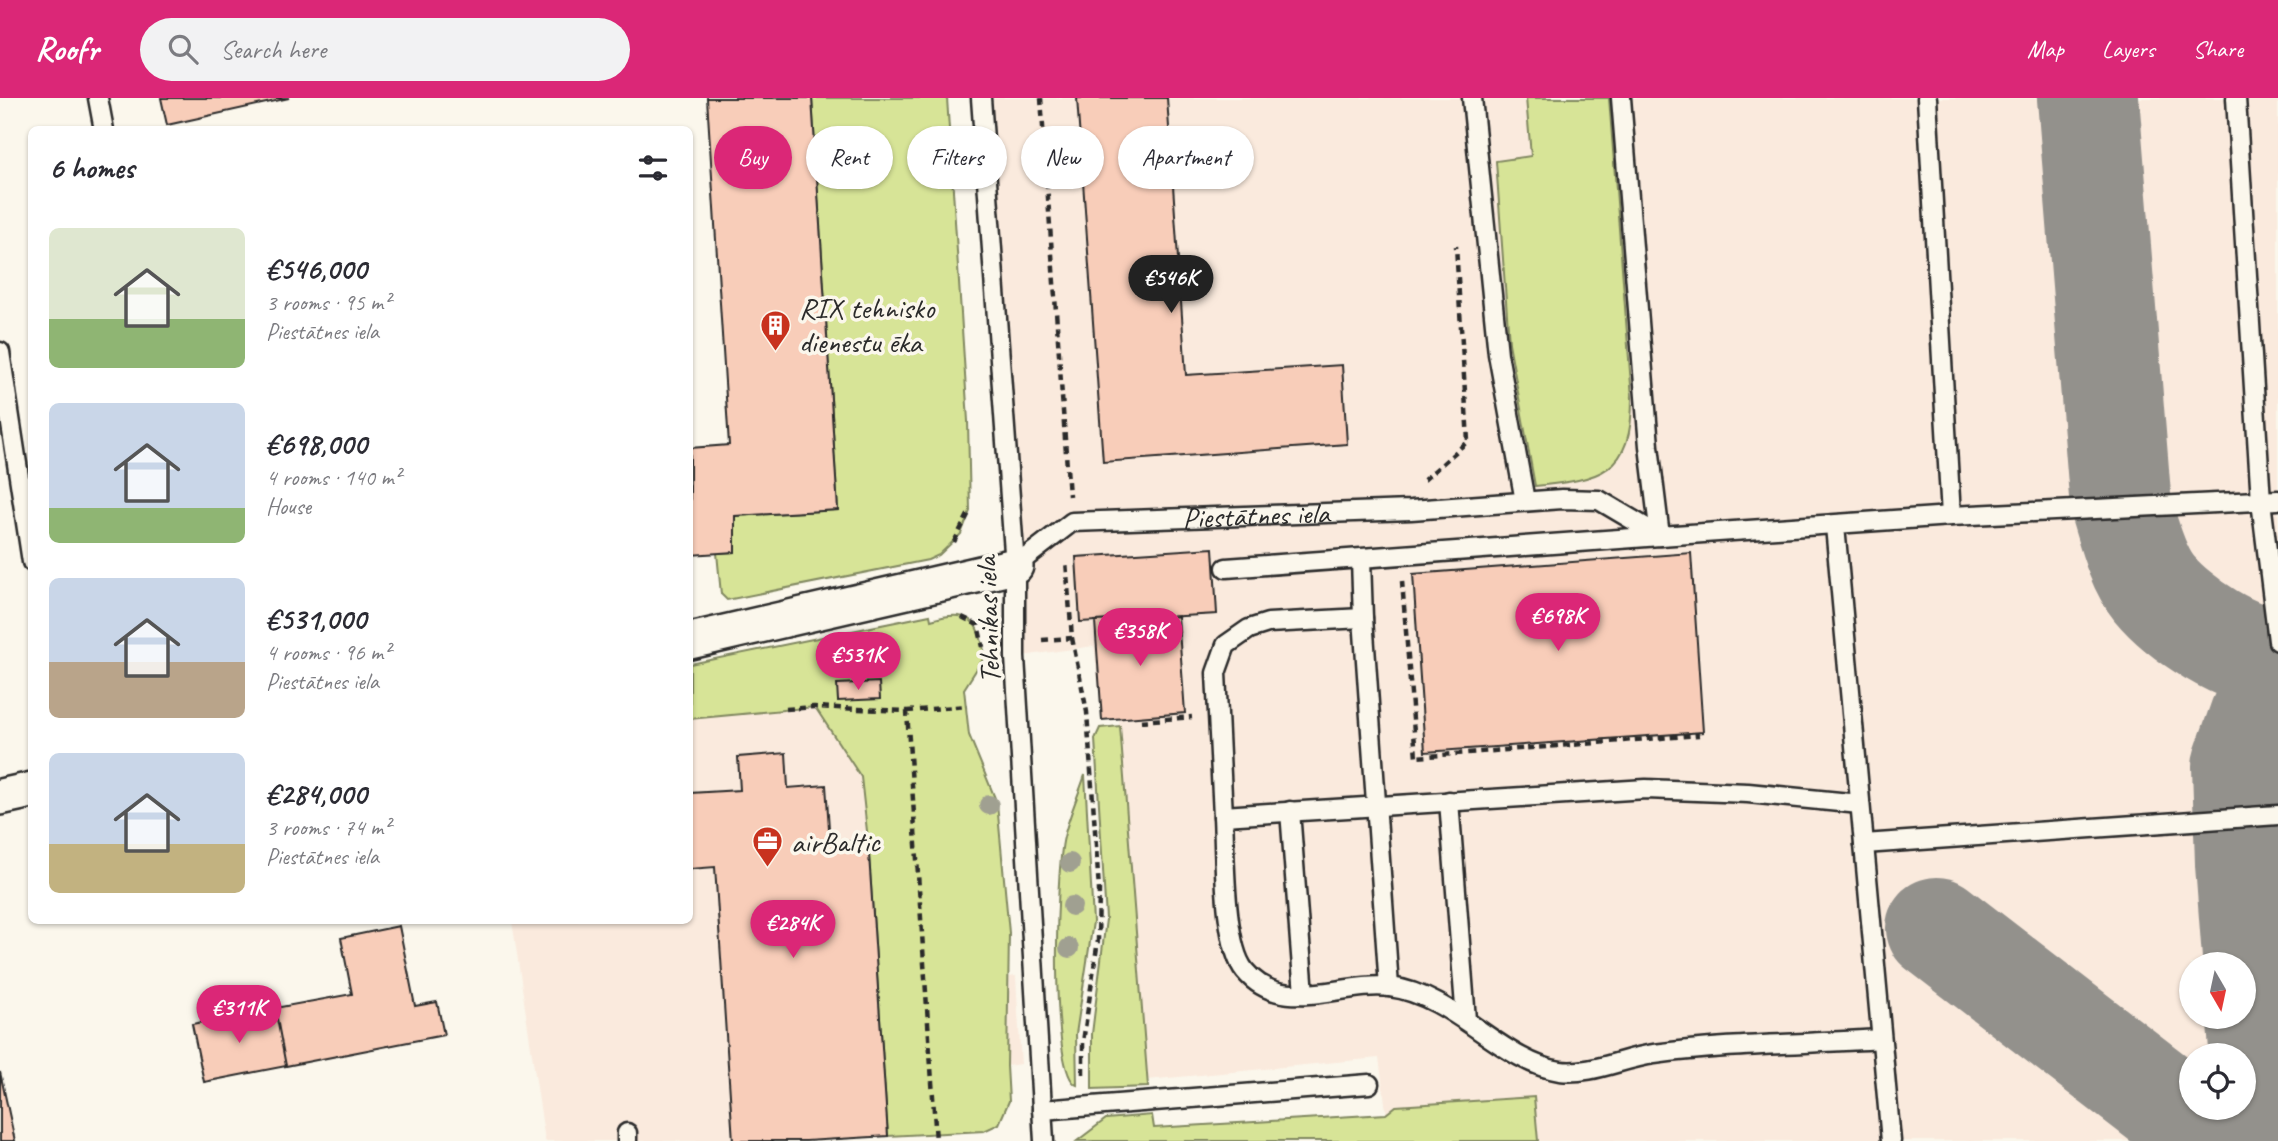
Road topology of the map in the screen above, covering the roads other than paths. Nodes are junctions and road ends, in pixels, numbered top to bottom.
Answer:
1 (98, 98) edge
2 (981, 98) edge
3 (1472, 98) edge
4 (1622, 98) edge
5 (1927, 98) edge
6 (2236, 98) edge
7 (103, 126) edge
8 (0, 352) edge
9 (2270, 500) edge
10 (1525, 501) junction
11 (1951, 516) junction
12 (1835, 526) junction
13 (28, 536) edge
14 (1660, 536) junction
15 (1361, 560) junction
16 (1015, 566) junction
17 (1226, 568) dead end
18 (1363, 618) junction
19 (693, 639) edge
20 (2278, 640) edge
21 (28, 791) edge
22 (0, 797) edge
23 (1449, 801) junction
24 (1860, 804) junction
25 (1375, 805) junction
26 (1290, 811) junction
27 (2278, 815) edge
28 (1223, 816) junction
29 (1864, 844) junction
30 (1389, 987) junction
31 (1304, 994) junction
32 (1466, 1020) junction
33 (1881, 1039) junction
34 (1370, 1084) dead end
35 (1042, 1110) junction
36 (1044, 1141) edge
37 (1891, 1141) edge

1 - 7 lane
2 - 16 lane, Tehnikas iela
3 - 10 lane
4 - 14 lane
5 - 11 lane
6 - 9 lane
8 - 13 lane
9 - 11 lane
9 - 20 lane
10 - 14 lane, Piestātnes iela
10 - 16 lane, Piestātnes iela
11 - 12 lane
12 - 14 lane
12 - 24 lane
14 - 15 lane
15 - 17 lane
15 - 18 lane
16 - 19 street
16 - 35 lane, Tehnikas iela
18 - 25 lane
18 - 28 lane
21 - 22 street
23 - 24 lane
23 - 25 lane
23 - 32 lane
24 - 29 lane
25 - 26 lane
25 - 30 lane
26 - 28 lane
26 - 31 lane
27 - 29 lane
28 - 31 lane
29 - 33 lane
30 - 31 lane
30 - 32 lane
32 - 33 lane
33 - 37 lane
34 - 35 lane
35 - 36 lane, Tehnikas iela

